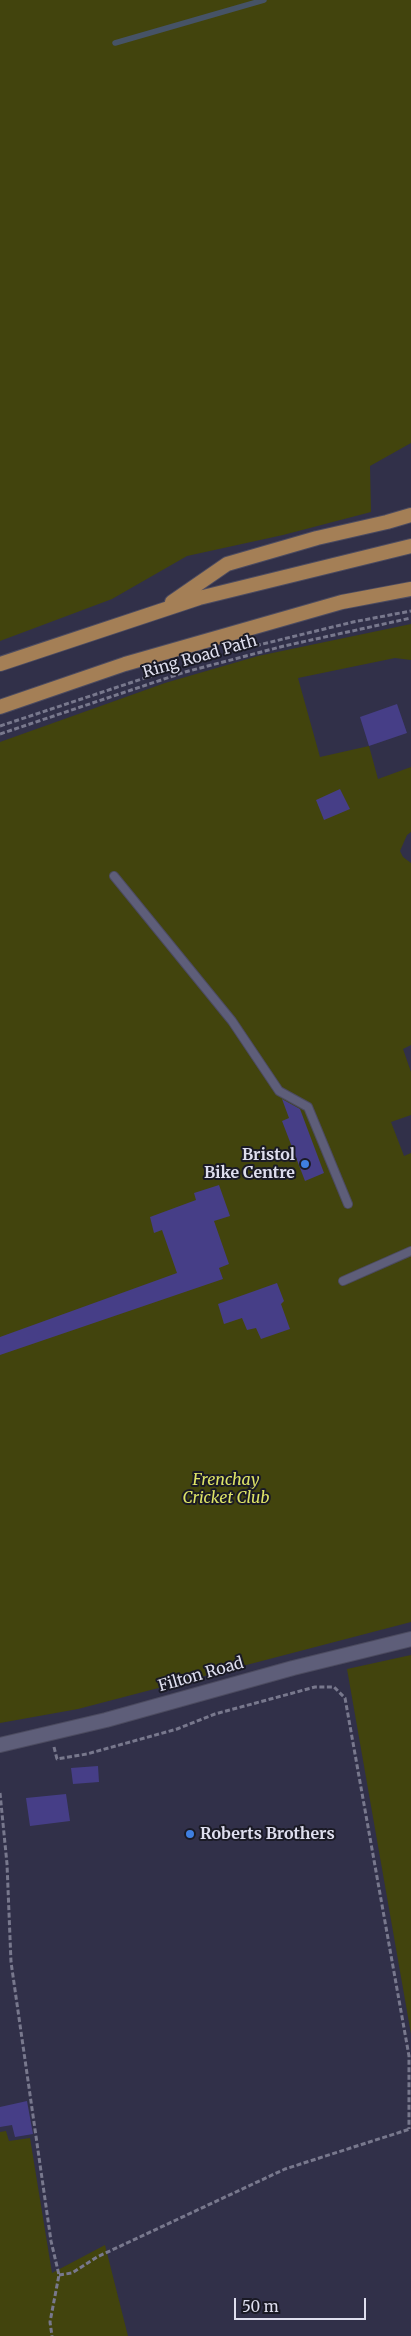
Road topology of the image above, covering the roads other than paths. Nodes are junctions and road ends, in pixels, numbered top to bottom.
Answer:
1 (411, 515) edge
2 (411, 546) edge
3 (411, 589) edge
4 (159, 610) junction
5 (0, 664) edge
6 (0, 707) edge
7 (114, 876) dead end
8 (348, 1204) dead end
9 (411, 1251) edge
10 (343, 1281) dead end
11 (411, 1639) edge
12 (0, 1745) edge

1 - 4 main road
2 - 4 main road
3 - 6 main road
4 - 5 main road
7 - 8 lane
9 - 10 lane
11 - 12 street, Filton Road

